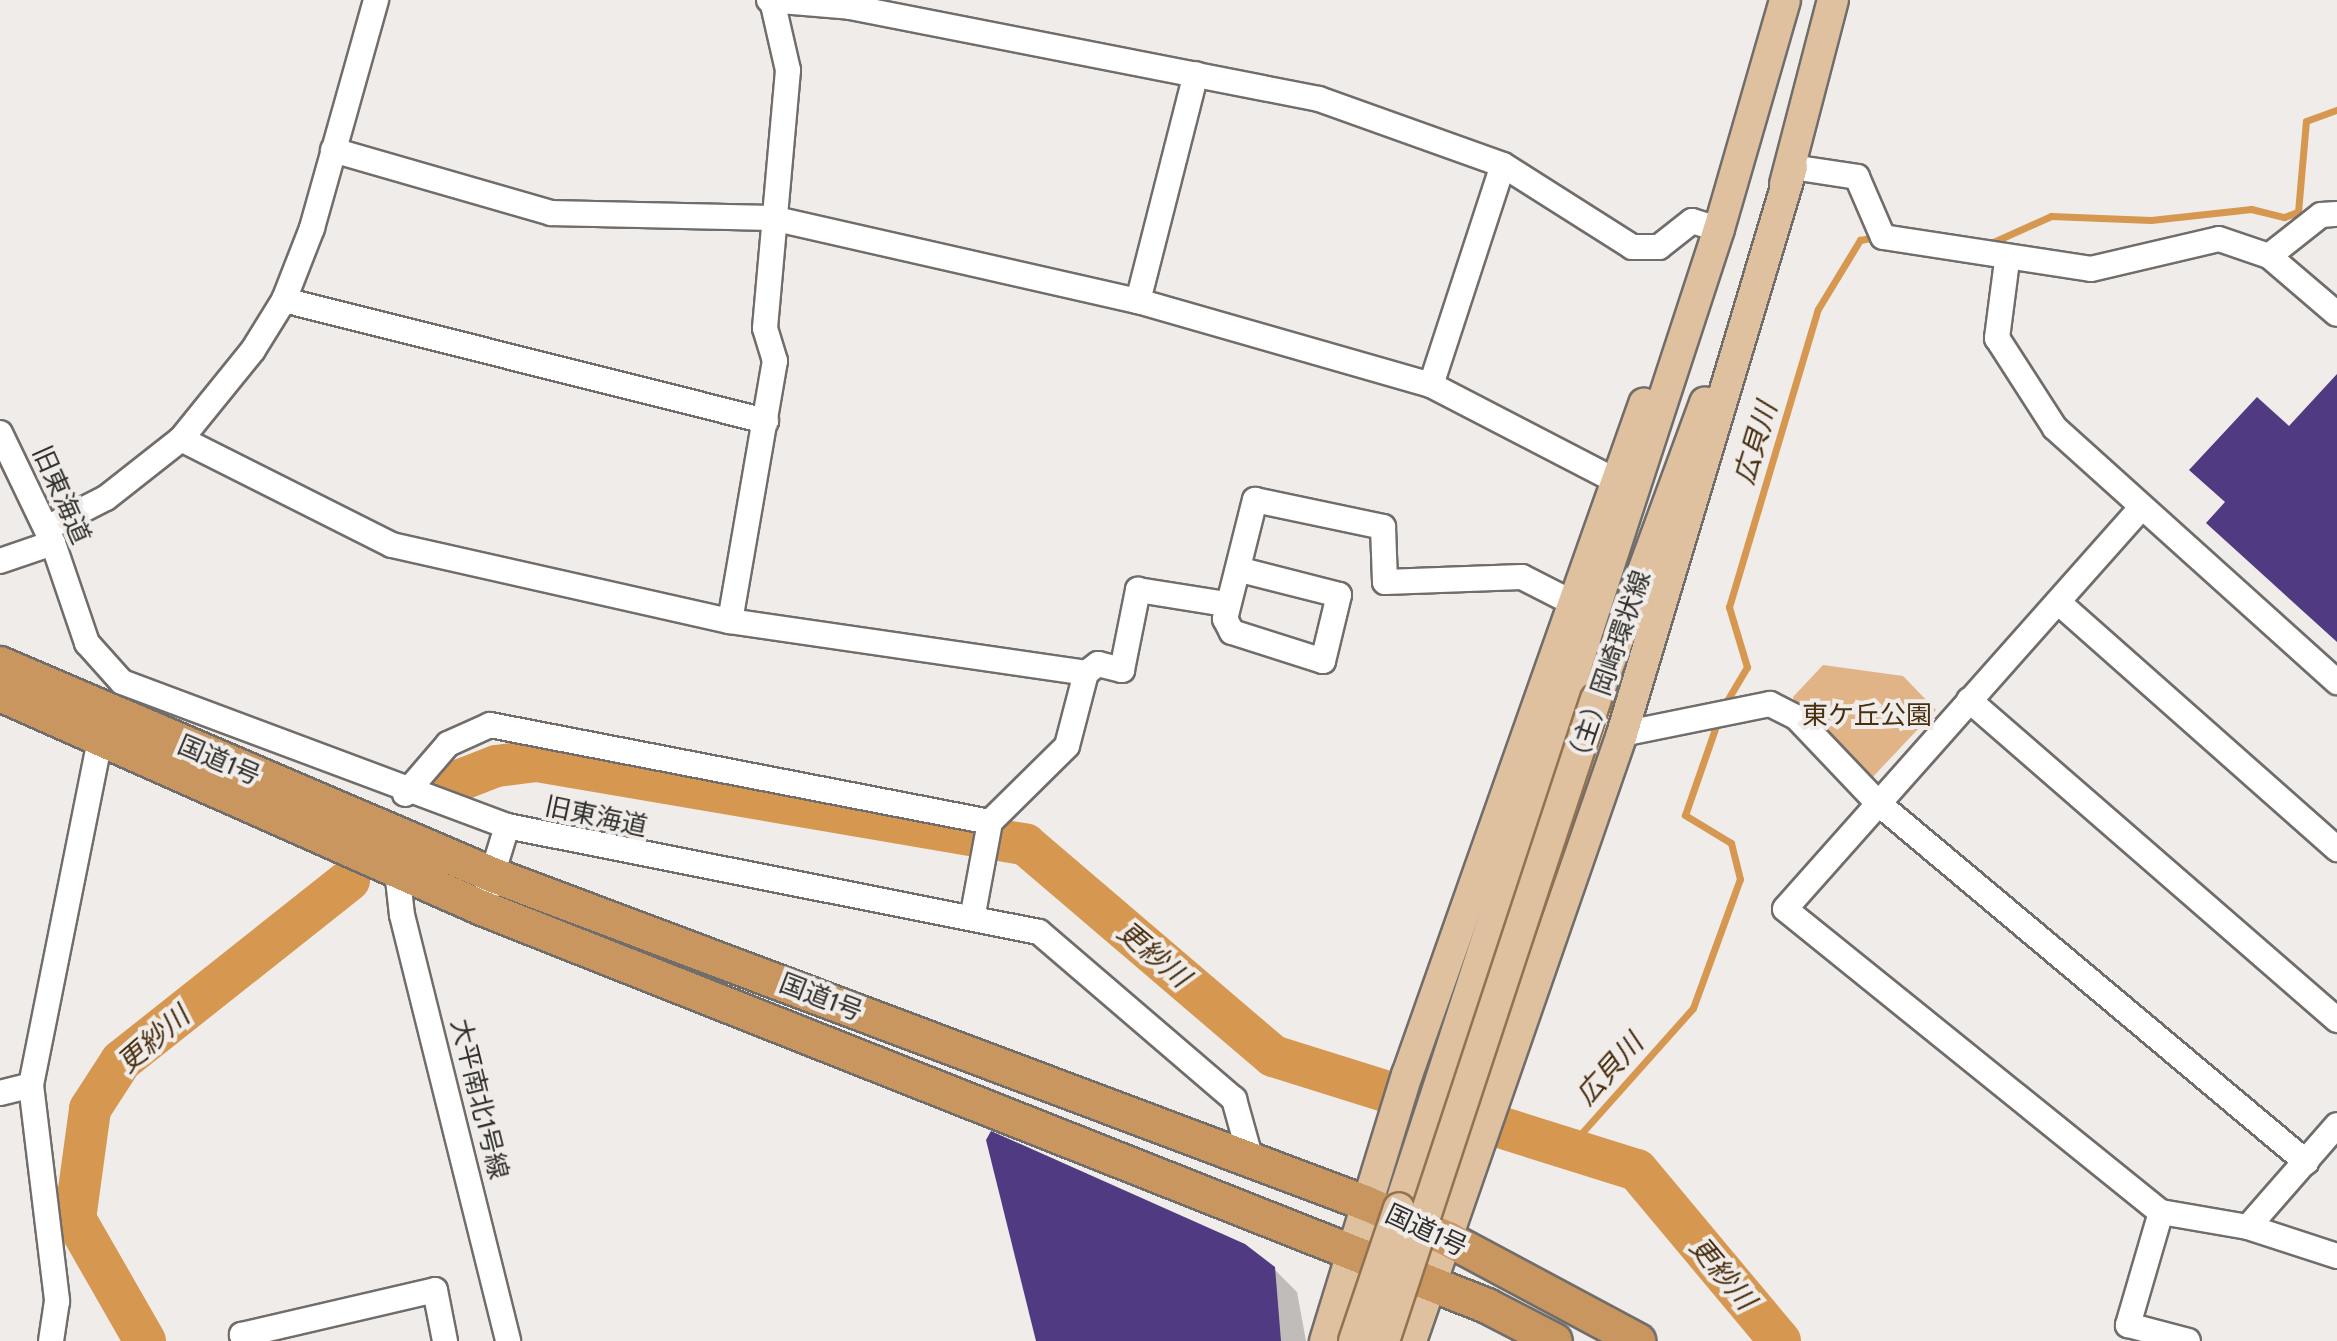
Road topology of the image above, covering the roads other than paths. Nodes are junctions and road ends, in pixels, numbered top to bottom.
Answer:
1 (376, 0) edge
2 (770, 0) edge
3 (1785, 0) edge
4 (1833, 0) edge
5 (1196, 74) junction
6 (333, 150) junction
7 (1503, 165) junction
8 (1792, 167) junction
9 (2337, 214) edge
10 (772, 218) junction
11 (1719, 229) junction
12 (2269, 256) junction
13 (2007, 261) junction
14 (284, 300) junction
15 (1138, 301) junction
16 (2337, 314) edge
17 (1431, 385) junction
18 (766, 421) junction
19 (0, 433) edge
20 (181, 439) junction
21 (1612, 479) junction
22 (2141, 508) junction
23 (50, 535) junction
24 (0, 561) edge
25 (1241, 570) junction
26 (1571, 602) junction
27 (2058, 602) junction
28 (1225, 604) junction
29 (730, 621) junction
30 (0, 664) edge
31 (1086, 673) junction
32 (2337, 682) edge
33 (0, 694) edge
34 (1583, 696) junction
35 (1969, 700) junction
36 (1622, 734) junction
37 (100, 739) junction
38 (405, 794) junction
39 (1878, 803) junction
40 (990, 822) junction
41 (507, 826) junction
42 (2337, 849) edge
43 (397, 870) junction
44 (493, 875) junction
45 (482, 908) junction
46 (973, 914) junction
47 (2337, 1020) edge
48 (31, 1085) junction
49 (0, 1093) edge
50 (2337, 1125) edge
51 (1251, 1160) junction
52 (2306, 1162) junction
53 (1365, 1203) junction
54 (2161, 1212) junction
55 (2248, 1227) junction
56 (1448, 1239) junction
57 (2337, 1256) edge
58 (1349, 1261) junction
59 (1428, 1292) junction
60 (51, 1341) edge
61 (245, 1341) edge
62 (445, 1341) edge
63 (508, 1341) edge
64 (1325, 1341) edge
65 (1354, 1341) edge
66 (1384, 1341) edge
67 (1411, 1341) edge
68 (1508, 1341) edge
69 (1555, 1341) edge
70 (1638, 1341) edge
71 (2188, 1341) edge

1 - 6 street
2 - 5 street
2 - 10 street
3 - 11 main road, （主）岡崎環状線
4 - 8 main road, （主）岡崎環状線
5 - 7 street
5 - 15 street
6 - 10 street
6 - 14 street
7 - 11 street
7 - 17 street
8 - 13 street
8 - 34 main road, （主）岡崎環状線
8 - 36 main road
9 - 12 street
10 - 15 street
10 - 18 street
11 - 21 main road
11 - 34 main road, （主）岡崎環状線
12 - 13 street
12 - 16 street
13 - 22 street
14 - 18 street
14 - 20 street
15 - 17 street
17 - 21 street
18 - 29 street
19 - 23 street, 旧東海道
20 - 23 street
20 - 29 street
21 - 26 main road
22 - 27 street
22 - 32 street
23 - 24 street
23 - 38 street, 旧東海道
25 - 26 street
25 - 28 street
25 - 28 street
26 - 53 main road
27 - 35 street
27 - 42 street
28 - 31 street
29 - 31 street
30 - 44 highway, 国道1号
31 - 40 street
33 - 37 highway, 国道1号
34 - 65 main road, （主）岡崎環状線, bridge
34 - 66 main road, （主）岡崎環状線, bridge
35 - 39 street
35 - 47 street
36 - 39 street
36 - 56 main road
37 - 43 highway, 国道1号
37 - 48 street
38 - 40 street
38 - 41 street, 旧東海道
39 - 52 street
39 - 54 street
40 - 46 street
41 - 44 street
41 - 46 street, 旧東海道
43 - 45 highway, 国道1号
43 - 63 street, 大平南北1号線
44 - 45 street
44 - 51 highway, 国道1号
45 - 58 highway, 国道1号
46 - 51 street, 旧東海道
48 - 49 street
48 - 60 street
50 - 52 street
51 - 53 highway, 国道1号
52 - 55 street
53 - 56 highway, 国道1号
53 - 58 main road
54 - 55 street
54 - 71 street
55 - 57 street
56 - 59 main road
56 - 70 highway, 国道1号
58 - 59 highway, 国道1号
58 - 64 main road
59 - 67 main road
59 - 68 highway
59 - 69 highway, 国道1号
61 - 62 street

